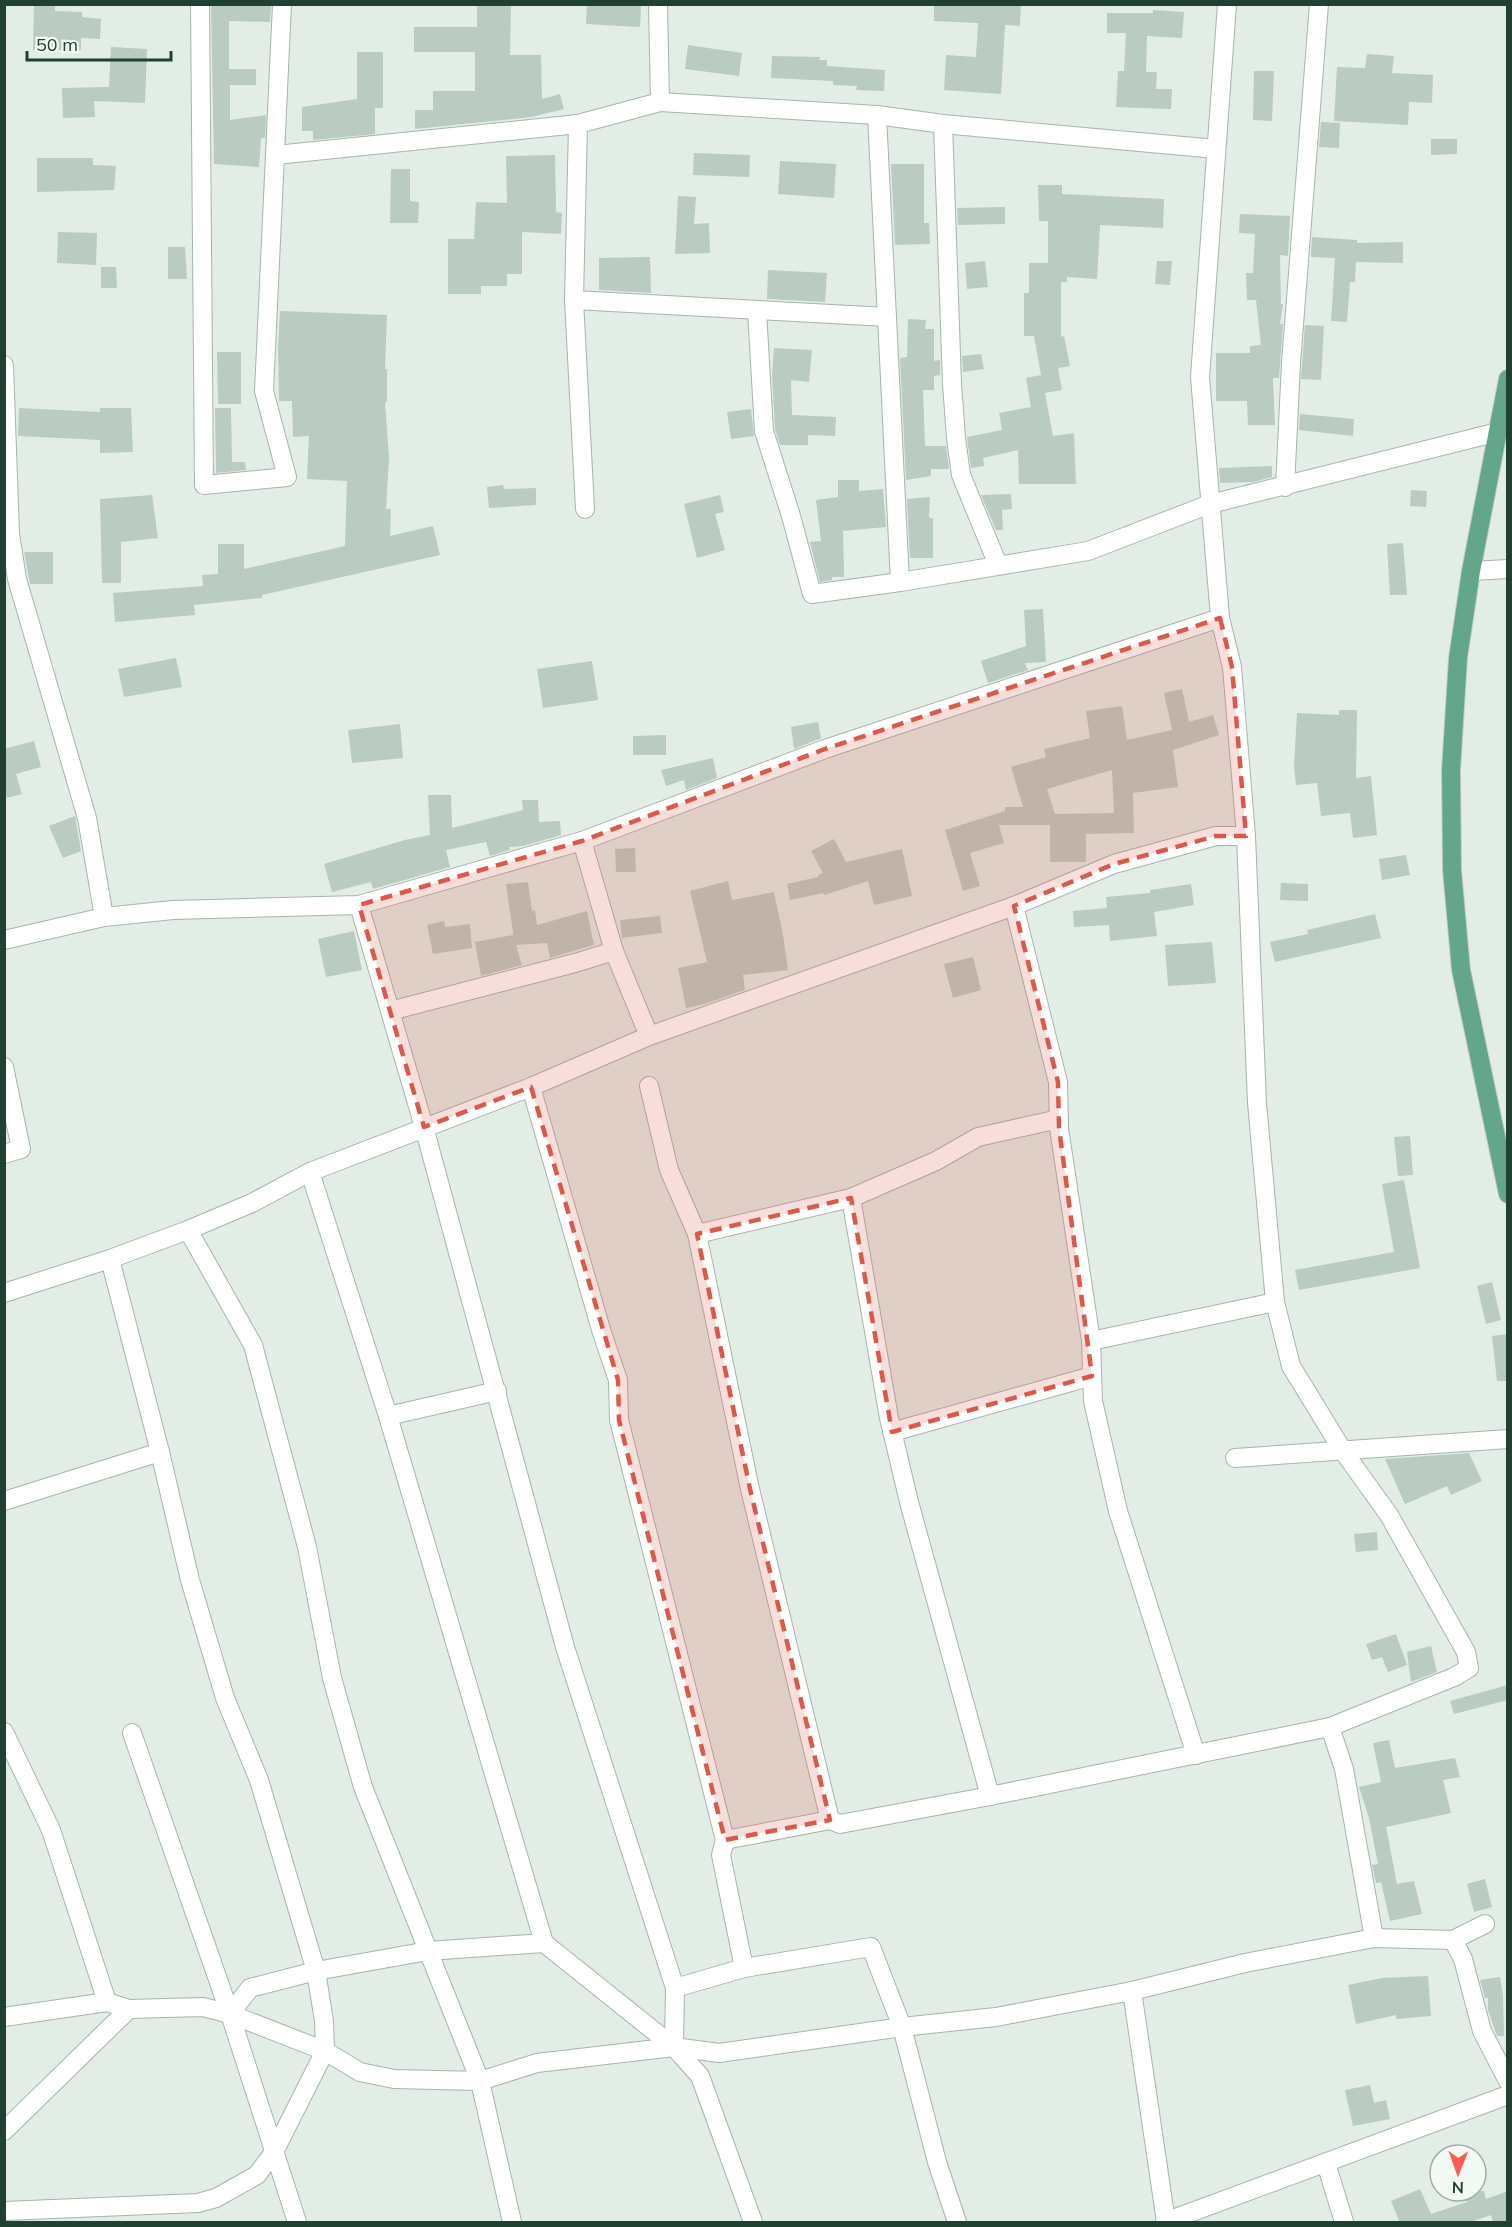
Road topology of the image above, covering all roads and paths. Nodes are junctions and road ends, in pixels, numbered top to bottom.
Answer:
1 (200, 4) edge
2 (282, 4) edge
3 (658, 4) edge
4 (1227, 4) edge
5 (1319, 4) edge
6 (660, 102) junction
7 (877, 115) junction
8 (578, 124) junction
9 (943, 124) junction
10 (1216, 149) junction
11 (276, 155) junction
12 (574, 300) junction
13 (757, 311) junction
14 (887, 317) junction
15 (4, 365) edge
16 (1508, 379) edge
17 (1497, 432) junction
18 (1285, 487) junction
19 (1210, 504) junction
20 (585, 509) dead end
21 (998, 565) junction
22 (1508, 570) edge
23 (1471, 571) junction
24 (11, 581) edge
25 (900, 582) junction
26 (1220, 618) junction
27 (1246, 837) junction
28 (582, 842) junction
29 (359, 904) junction
30 (1014, 906) junction
31 (104, 917) junction
32 (4, 940) edge
33 (614, 951) junction
34 (390, 1011) junction
35 (650, 1036) junction
36 (4, 1068) edge
37 (649, 1086) dead end
38 (531, 1087) junction
39 (1059, 1119) junction
40 (424, 1127) junction
41 (4, 1154) edge
42 (310, 1172) junction
43 (1508, 1194) edge
44 (850, 1198) junction
45 (188, 1230) junction
46 (697, 1234) junction
47 (110, 1259) junction
48 (4, 1293) edge
49 (1275, 1302) junction
50 (1091, 1341) junction
51 (1092, 1376) junction
52 (497, 1391) junction
53 (388, 1416) junction
54 (892, 1432) junction
55 (1508, 1439) edge
56 (1343, 1450) junction
57 (160, 1452) junction
58 (1235, 1458) dead end
59 (4, 1501) edge
60 (1330, 1727) junction
61 (4, 1732) edge
62 (132, 1733) dead end
63 (1196, 1755) junction
64 (990, 1796) junction
65 (830, 1820) junction
66 (725, 1840) junction
67 (1485, 1924) dead end
68 (1374, 1938) junction
69 (1453, 1940) junction
70 (544, 1942) junction
71 (428, 1951) junction
72 (744, 1968) junction
73 (316, 1971) junction
74 (675, 1988) junction
75 (1132, 1991) junction
76 (107, 2002) junction
77 (129, 2009) junction
78 (230, 2014) junction
79 (4, 2017) edge
80 (902, 2028) junction
81 (674, 2047) junction
82 (325, 2051) junction
83 (480, 2081) junction
84 (1508, 2081) edge
85 (1508, 2095) edge
86 (4, 2131) edge
87 (274, 2152) junction
88 (1326, 2163) junction
89 (4, 2211) edge
90 (1166, 2222) edge
91 (297, 2223) edge
92 (512, 2223) edge
93 (753, 2223) edge
94 (957, 2223) edge
95 (1344, 2223) edge

1 - 11 street
2 - 11 street
3 - 6 street
4 - 10 street
5 - 18 street
6 - 7 street
6 - 8 street
7 - 9 street
7 - 14 street
8 - 11 street
8 - 12 street
9 - 10 street
9 - 21 street
10 - 19 street
12 - 13 street
12 - 20 street
13 - 14 street
13 - 25 street
14 - 25 street
15 - 24 street
16 - 17 main road
17 - 18 street
17 - 23 main road
18 - 19 street
19 - 21 street
19 - 26 street
21 - 25 street
22 - 23 street
23 - 43 main road
24 - 31 street
26 - 27 street
26 - 28 street
27 - 30 street
27 - 49 street
28 - 29 street
28 - 33 street
29 - 31 street
29 - 34 street
30 - 35 street
30 - 39 street
31 - 32 street
33 - 34 street
33 - 35 street
34 - 40 street
35 - 38 street
36 - 41 street
37 - 46 street
38 - 40 street
38 - 66 street
39 - 44 street
39 - 50 street
40 - 42 street
40 - 52 street
42 - 45 street
42 - 53 street
44 - 46 street
44 - 54 street
45 - 47 street
45 - 71 street
46 - 65 street
47 - 48 street
47 - 57 street
49 - 50 street
49 - 56 street
50 - 51 street
51 - 54 street
51 - 63 street
52 - 53 street
52 - 74 street
53 - 70 street
54 - 64 street
55 - 56 street
56 - 58 street
56 - 60 street
57 - 59 street
57 - 73 street
60 - 63 street
60 - 68 street
61 - 76 street
62 - 78 street
63 - 64 street
64 - 65 street
65 - 66 street
66 - 72 street
67 - 69 street
68 - 69 street
68 - 75 street
69 - 84 street
70 - 71 street
70 - 81 street
71 - 73 street
71 - 83 street
72 - 74 street
72 - 80 street
73 - 78 street
73 - 82 street
74 - 81 street
75 - 80 street
75 - 90 street
76 - 77 street
76 - 79 street
77 - 78 street
77 - 86 street
78 - 82 street
78 - 87 street
80 - 81 street
80 - 94 street
81 - 83 street
81 - 93 street
82 - 83 street
82 - 87 street
83 - 92 street
85 - 88 street
87 - 89 street
87 - 91 street
88 - 90 street
88 - 95 street

